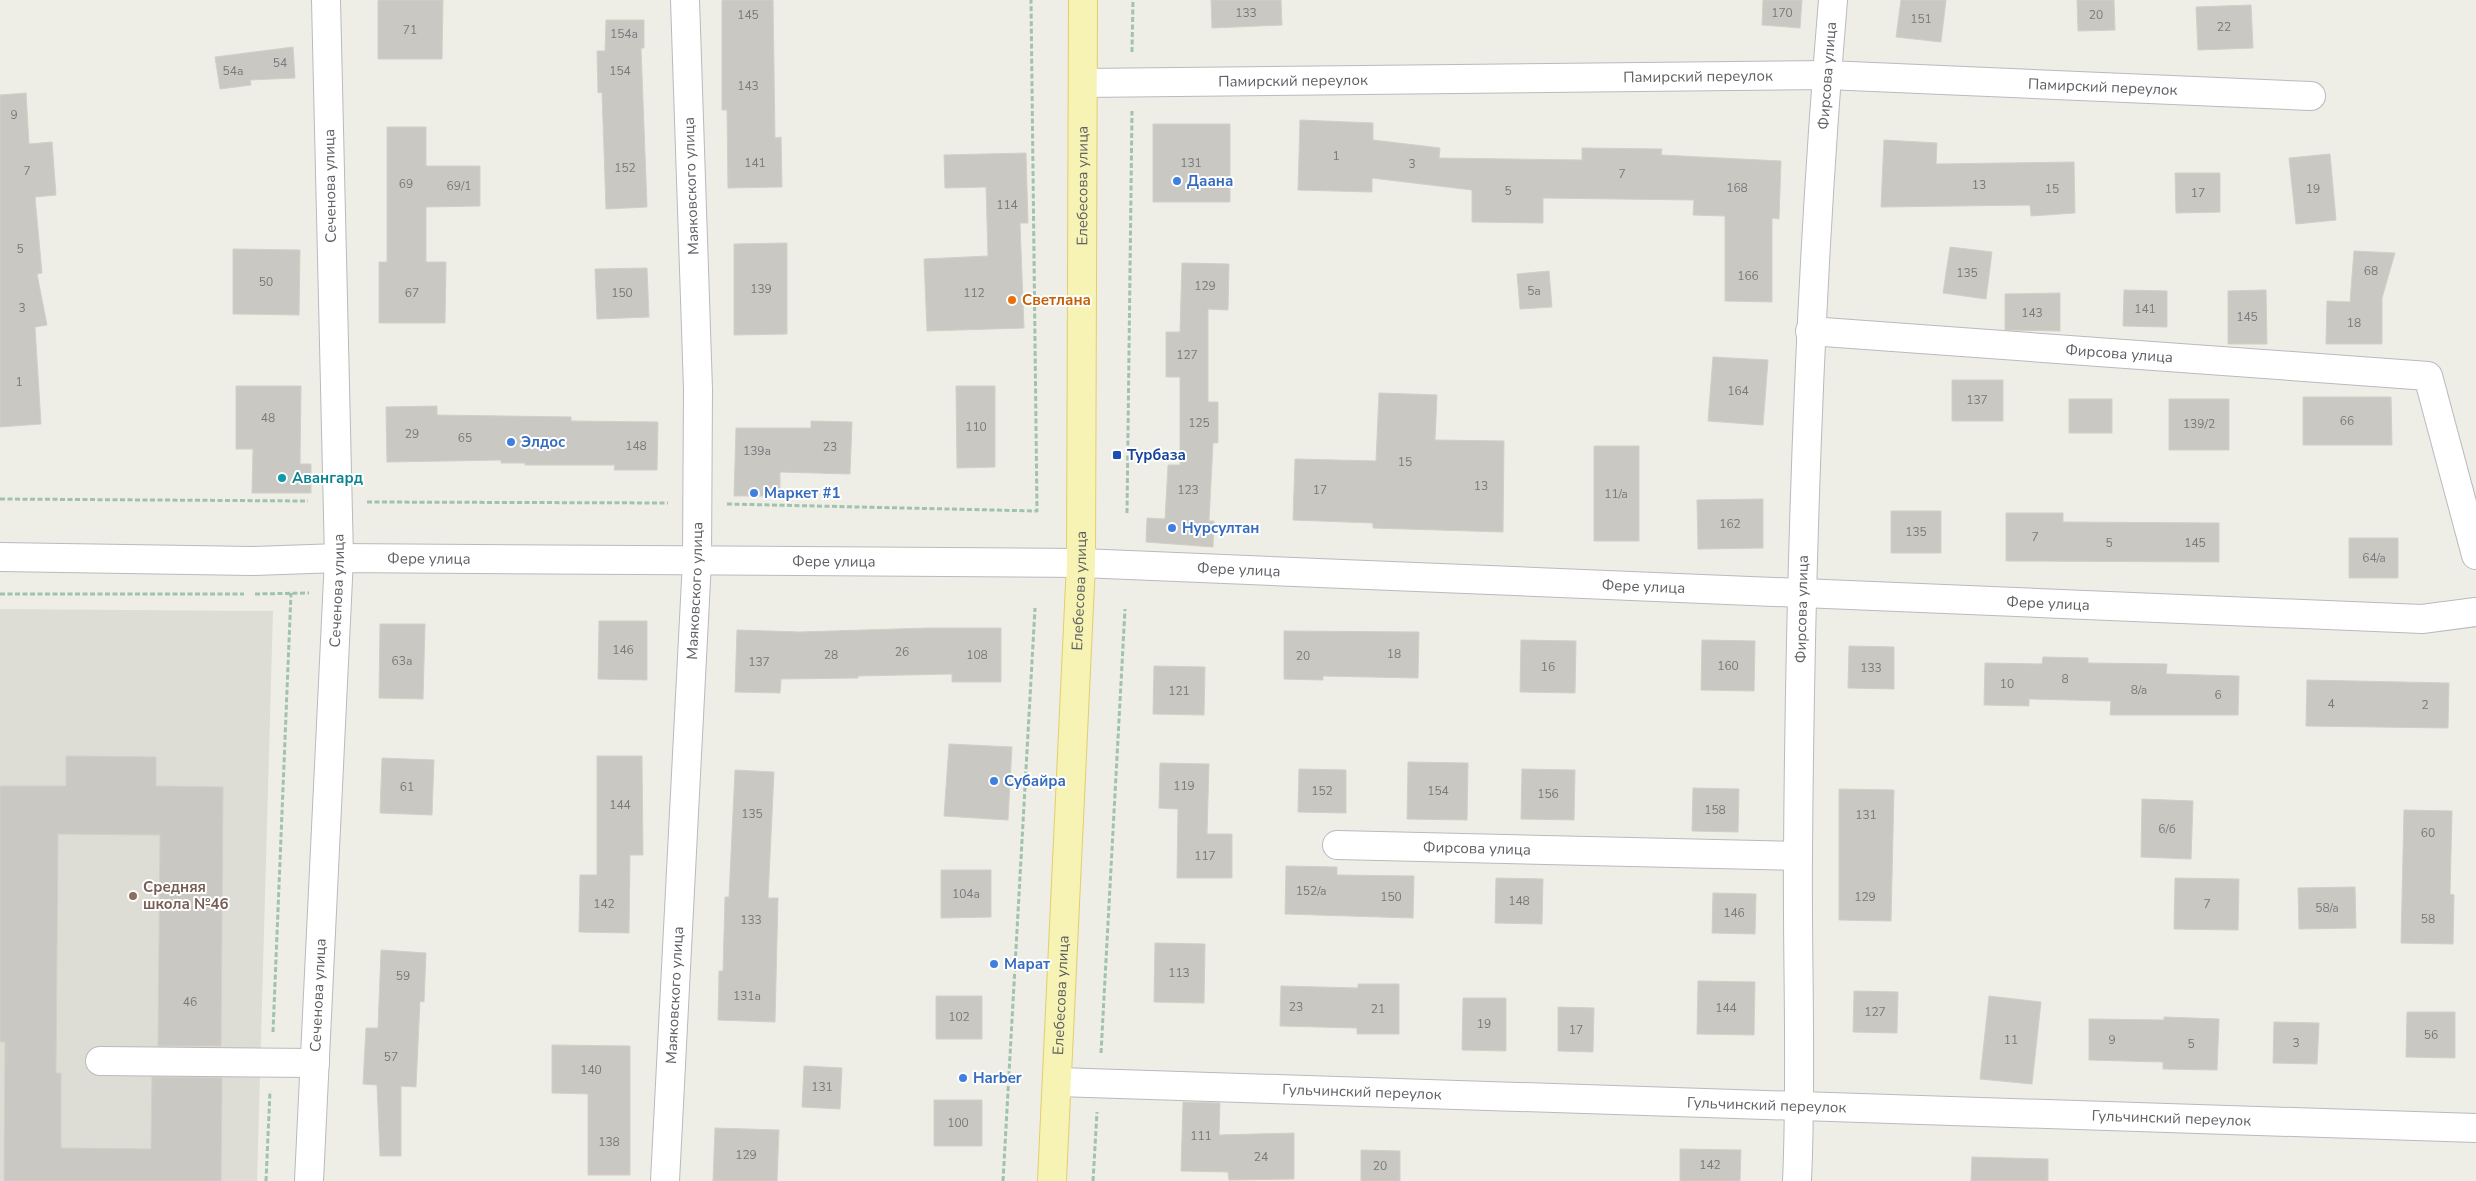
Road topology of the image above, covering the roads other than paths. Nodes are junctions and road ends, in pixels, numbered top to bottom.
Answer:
1 (326, 0) edge
2 (685, 0) edge
3 (1083, 0) edge
4 (1833, 0) edge
5 (1827, 75) junction
6 (1083, 83) junction
7 (2311, 96) dead end
8 (1810, 331) junction
9 (2476, 554) edge
10 (0, 557) edge
11 (339, 558) junction
12 (697, 561) junction
13 (1081, 563) junction
14 (1802, 595) junction
15 (2476, 612) edge
16 (1337, 845) dead end
17 (1798, 856) junction
18 (100, 1061) dead end
19 (315, 1063) junction
20 (1058, 1082) junction
21 (1800, 1105) junction
22 (2476, 1128) edge
23 (309, 1181) edge
24 (665, 1181) edge
25 (1052, 1181) edge
26 (1797, 1181) edge

1 - 11 street, Сеченова улица
2 - 12 street, Маяковского улица
3 - 6 main road, Елебесова улица
4 - 5 street, Фирсова улица
5 - 6 street, Памирский переулок
5 - 7 street, Памирский переулок
5 - 8 street, Фирсова улица
6 - 13 main road, Елебесова улица
8 - 9 street, Фирсова улица
8 - 14 street, Фирсова улица
10 - 11 street, Фере улица
11 - 12 street, Фере улица
11 - 19 street, Сеченова улица
12 - 13 street, Фере улица
12 - 24 street, Маяковского улица
13 - 14 street, Фере улица
13 - 20 main road, Елебесова улица
14 - 15 street, Фере улица
14 - 17 street, Фирсова улица
16 - 17 street, Фирсова улица
17 - 21 street, Фирсова улица
18 - 19 street
19 - 23 street, Сеченова улица
20 - 21 street, Гульчинский переулок
20 - 25 main road, Елебесова улица
21 - 22 street, Гульчинский переулок
21 - 26 street, Фирсова улица

